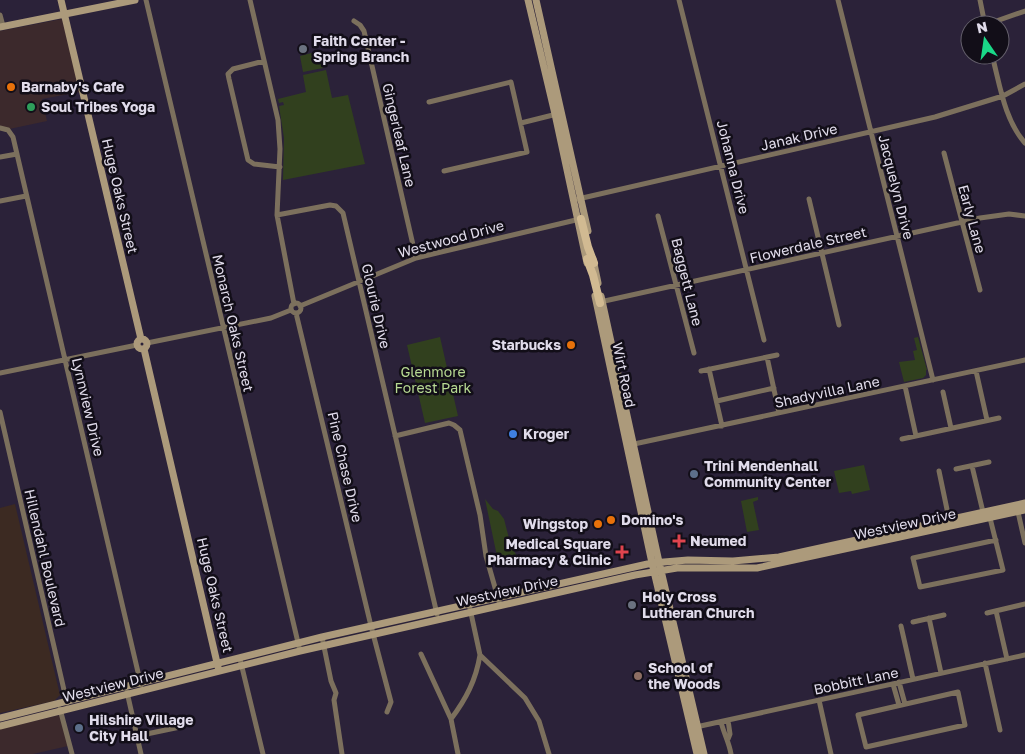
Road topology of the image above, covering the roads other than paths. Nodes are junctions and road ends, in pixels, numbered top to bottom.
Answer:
1 (61, 0) edge
2 (135, 0) edge
3 (146, 0) edge
4 (250, 0) edge
5 (528, 0) edge
6 (536, 0) edge
7 (679, 0) edge
8 (838, 0) edge
9 (980, 0) edge
10 (1025, 11) edge
11 (64, 14) junction
12 (0, 15) edge
13 (983, 15) edge
14 (1010, 16) edge
15 (540, 18) junction
16 (532, 19) junction
17 (354, 21) dead end
18 (1, 27) edge
19 (264, 61) junction
20 (995, 65) edge
21 (1025, 84) edge
22 (1003, 96) junction
23 (429, 102) dead end
24 (559, 114) junction
25 (521, 122) junction
26 (0, 128) edge
27 (870, 132) junction
28 (1025, 143) edge
29 (944, 153) dead end
30 (17, 154) junction
31 (0, 157) edge
32 (280, 166) junction
33 (721, 166) junction
34 (444, 171) dead end
35 (26, 196) junction
36 (578, 199) junction
37 (809, 199) dead end
38 (0, 201) edge
39 (277, 215) junction
40 (658, 216) dead end
41 (1025, 216) edge
42 (581, 219) junction
43 (962, 222) junction
44 (897, 236) junction
45 (823, 254) junction
46 (416, 258) junction
47 (747, 270) junction
48 (359, 281) junction
49 (676, 286) junction
50 (980, 290) dead end
51 (600, 303) junction
52 (294, 304) junction
53 (300, 306) junction
54 (294, 312) junction
55 (840, 325) dead end
56 (224, 328) junction
57 (764, 340) dead end
58 (142, 344) junction
59 (694, 353) dead end
60 (778, 355) dead end
61 (767, 357) junction
62 (66, 360) junction
63 (1025, 360) edge
64 (709, 369) junction
65 (700, 371) dead end
66 (976, 371) junction
67 (0, 373) edge
68 (933, 380) junction
69 (905, 386) junction
70 (774, 388) junction
71 (943, 392) dead end
72 (716, 401) junction
73 (0, 412) edge
74 (779, 413) junction
75 (998, 418) dead end
76 (987, 420) junction
77 (722, 426) junction
78 (951, 428) junction
79 (395, 436) junction
80 (916, 436) junction
81 (902, 439) dead end
82 (634, 444) junction
83 (989, 462) dead end
84 (972, 466) junction
85 (956, 469) dead end
86 (939, 471) dead end
87 (1025, 503) edge
88 (1022, 511) edge
89 (983, 512) junction
90 (990, 518) junction
91 (949, 519) junction
92 (938, 526) junction
93 (996, 540) junction
94 (1025, 543) edge
95 (848, 546) junction
96 (756, 560) junction
97 (655, 563) junction
98 (733, 565) junction
99 (757, 568) junction
100 (657, 571) junction
101 (498, 602) junction
102 (469, 604) junction
103 (1025, 604) edge
104 (436, 611) junction
105 (996, 611) junction
106 (471, 612) junction
107 (987, 613) dead end
108 (944, 615) dead end
109 (929, 618) junction
110 (438, 619) junction
111 (913, 622) dead end
112 (371, 626) junction
113 (901, 626) dead end
114 (373, 634) junction
115 (322, 637) junction
116 (324, 645) junction
117 (299, 648) junction
118 (421, 654) dead end
119 (480, 655) junction
120 (1025, 655) edge
121 (1007, 658) junction
122 (240, 659) junction
123 (985, 663) junction
124 (242, 667) junction
125 (218, 668) junction
126 (941, 673) junction
127 (913, 679) junction
128 (141, 683) junction
129 (896, 683) junction
130 (127, 691) junction
131 (143, 691) junction
132 (819, 700) junction
133 (902, 704) junction
134 (66, 707) junction
135 (388, 712) dead end
136 (0, 718) edge
137 (451, 719) junction
138 (728, 720) junction
139 (721, 722) junction
140 (0, 726) edge
141 (180, 727) dead end
142 (695, 728) junction
143 (1000, 730) dead end
144 (137, 736) junction
145 (728, 740) junction
146 (72, 754) edge
147 (141, 754) edge
148 (263, 754) edge
149 (342, 754) edge
150 (458, 754) edge
151 (549, 754) edge
152 (697, 754) edge
153 (704, 754) edge
154 (732, 754) edge
155 (831, 754) edge

1 - 11 main road, Huge Oaks Street
2 - 11 main road
3 - 56 street, Monarch Oaks Street
4 - 19 street
5 - 16 main road
6 - 15 main road
7 - 33 street, Johanna Drive
8 - 27 street, Jacquelyn Drive
9 - 13 street
10 - 14 street
11 - 18 main road
11 - 58 main road, Huge Oaks Street
12 - 18 street
15 - 16 main road
15 - 24 main road
16 - 24 main road
17 - 46 street, Gingerleaf Lane
19 - 32 street
19 - 32 street
20 - 22 street
21 - 22 street, Janak Drive
22 - 27 street, Janak Drive
22 - 28 street
23 - 25 street
24 - 25 street
24 - 36 main road
25 - 34 street
26 - 30 street, Lynnview Drive
27 - 33 street, Janak Drive
27 - 44 street, Jacquelyn Drive
29 - 43 street, Early Lane
30 - 31 street
30 - 35 street, Lynnview Drive
32 - 39 street
33 - 36 street, Janak Drive
33 - 47 street, Johanna Drive
35 - 38 street
35 - 62 street, Lynnview Drive
36 - 42 main road
37 - 45 street
39 - 48 street, Glourie Drive
39 - 52 street
40 - 49 street, Baggett Lane
41 - 43 street, Flowerdale Street
42 - 46 street, Westwood Drive
42 - 51 main road
43 - 44 street, Flowerdale Street
43 - 50 street, Early Lane
44 - 45 street, Flowerdale Street
44 - 68 street, Jacquelyn Drive
45 - 47 street, Flowerdale Street
45 - 55 street
46 - 48 street, Westwood Drive
47 - 49 street, Flowerdale Street
47 - 57 street, Johanna Drive
48 - 53 street, Westwood Drive
48 - 79 street, Glourie Drive
49 - 51 street, Flowerdale Street
49 - 59 street, Baggett Lane
51 - 82 main road, Wirt Road
51 - 97 main road, Wirt Road
52 - 53 street
52 - 54 street
53 - 54 street
54 - 56 street
54 - 112 street, Pine Chase Drive
56 - 58 street
56 - 117 street, Monarch Oaks Street
58 - 62 street
58 - 125 main road, Huge Oaks Street
60 - 61 street
61 - 64 street
61 - 70 street
62 - 67 street
62 - 128 street, Lynnview Drive
63 - 66 street, Shadyvilla Lane
64 - 65 street
64 - 72 street
66 - 68 street, Shadyvilla Lane
66 - 76 street
68 - 69 street, Shadyvilla Lane
69 - 74 street, Shadyvilla Lane
69 - 80 street
70 - 72 street
70 - 74 street
71 - 78 street
72 - 77 street
73 - 134 street, Hillendahl Boulevard
74 - 77 street, Shadyvilla Lane
75 - 76 street
76 - 78 street
77 - 82 street, Shadyvilla Lane
78 - 80 street
79 - 101 street
79 - 104 street, Glourie Drive
80 - 81 street
82 - 97 main road, Wirt Road
83 - 84 street
84 - 85 street
84 - 89 street
86 - 91 street
87 - 89 main road, Westview Drive
88 - 90 main road, Westview Drive
88 - 94 street
89 - 91 main road, Westview Drive
90 - 92 main road, Westview Drive
90 - 93 street
91 - 92 main road, Westview Drive
92 - 95 main road, Westview Drive
93 - 93 street
95 - 96 main road, Westview Drive
95 - 99 main road, Westview Drive
96 - 98 main road, Westview Drive
96 - 99 main road
97 - 98 main road, Westview Drive
97 - 100 main road, Wirt Road
97 - 101 main road, Westview Drive
98 - 99 main road, Westview Drive
98 - 100 main road, Westview Drive
100 - 101 main road, Westview Drive
100 - 142 main road, Wirt Road
101 - 102 main road, Westview Drive
101 - 106 main road, Westview Drive
102 - 104 main road, Westview Drive
102 - 106 street
103 - 105 street
104 - 110 street, Glourie Drive
104 - 112 main road, Westview Drive
105 - 107 street
105 - 121 street
106 - 110 main road, Westview Drive
106 - 119 street
108 - 109 street
109 - 111 street
109 - 126 street
110 - 114 main road, Westview Drive
112 - 114 street, Pine Chase Drive
112 - 115 main road, Westview Drive
113 - 127 street
114 - 116 main road, Westview Drive
114 - 135 street, Pine Chase Drive
115 - 116 street
115 - 117 main road, Westview Drive
116 - 117 main road, Westview Drive
116 - 149 street
117 - 122 main road, Westview Drive
117 - 124 main road, Westview Drive
118 - 137 street
119 - 137 street
119 - 151 street
120 - 121 street, Bobbitt Lane
121 - 123 street, Bobbitt Lane
122 - 124 street
122 - 125 main road, Westview Drive
123 - 126 street, Bobbitt Lane
123 - 143 street
124 - 125 main road, Westview Drive
124 - 148 street
125 - 128 main road, Westview Drive
125 - 131 main road, Westview Drive
126 - 127 street, Bobbitt Lane
127 - 129 street, Bobbitt Lane
128 - 130 main road, Westview Drive
128 - 131 street, Lynnview Drive
129 - 132 street, Bobbitt Lane
129 - 133 street
130 - 131 main road, Westview Drive
130 - 134 main road, Westview Drive
130 - 144 street
132 - 138 street, Bobbitt Lane
132 - 155 street
133 - 133 street
134 - 136 main road, Westview Drive
134 - 140 main road, Westview Drive
134 - 146 street, Hillendahl Boulevard
137 - 150 street
138 - 139 street, Bobbitt Lane
138 - 145 street
139 - 142 street, Bobbitt Lane
139 - 145 street
141 - 144 street
142 - 152 main road, Wirt Road
142 - 153 main road, Wirt Road
144 - 147 street
145 - 154 street

